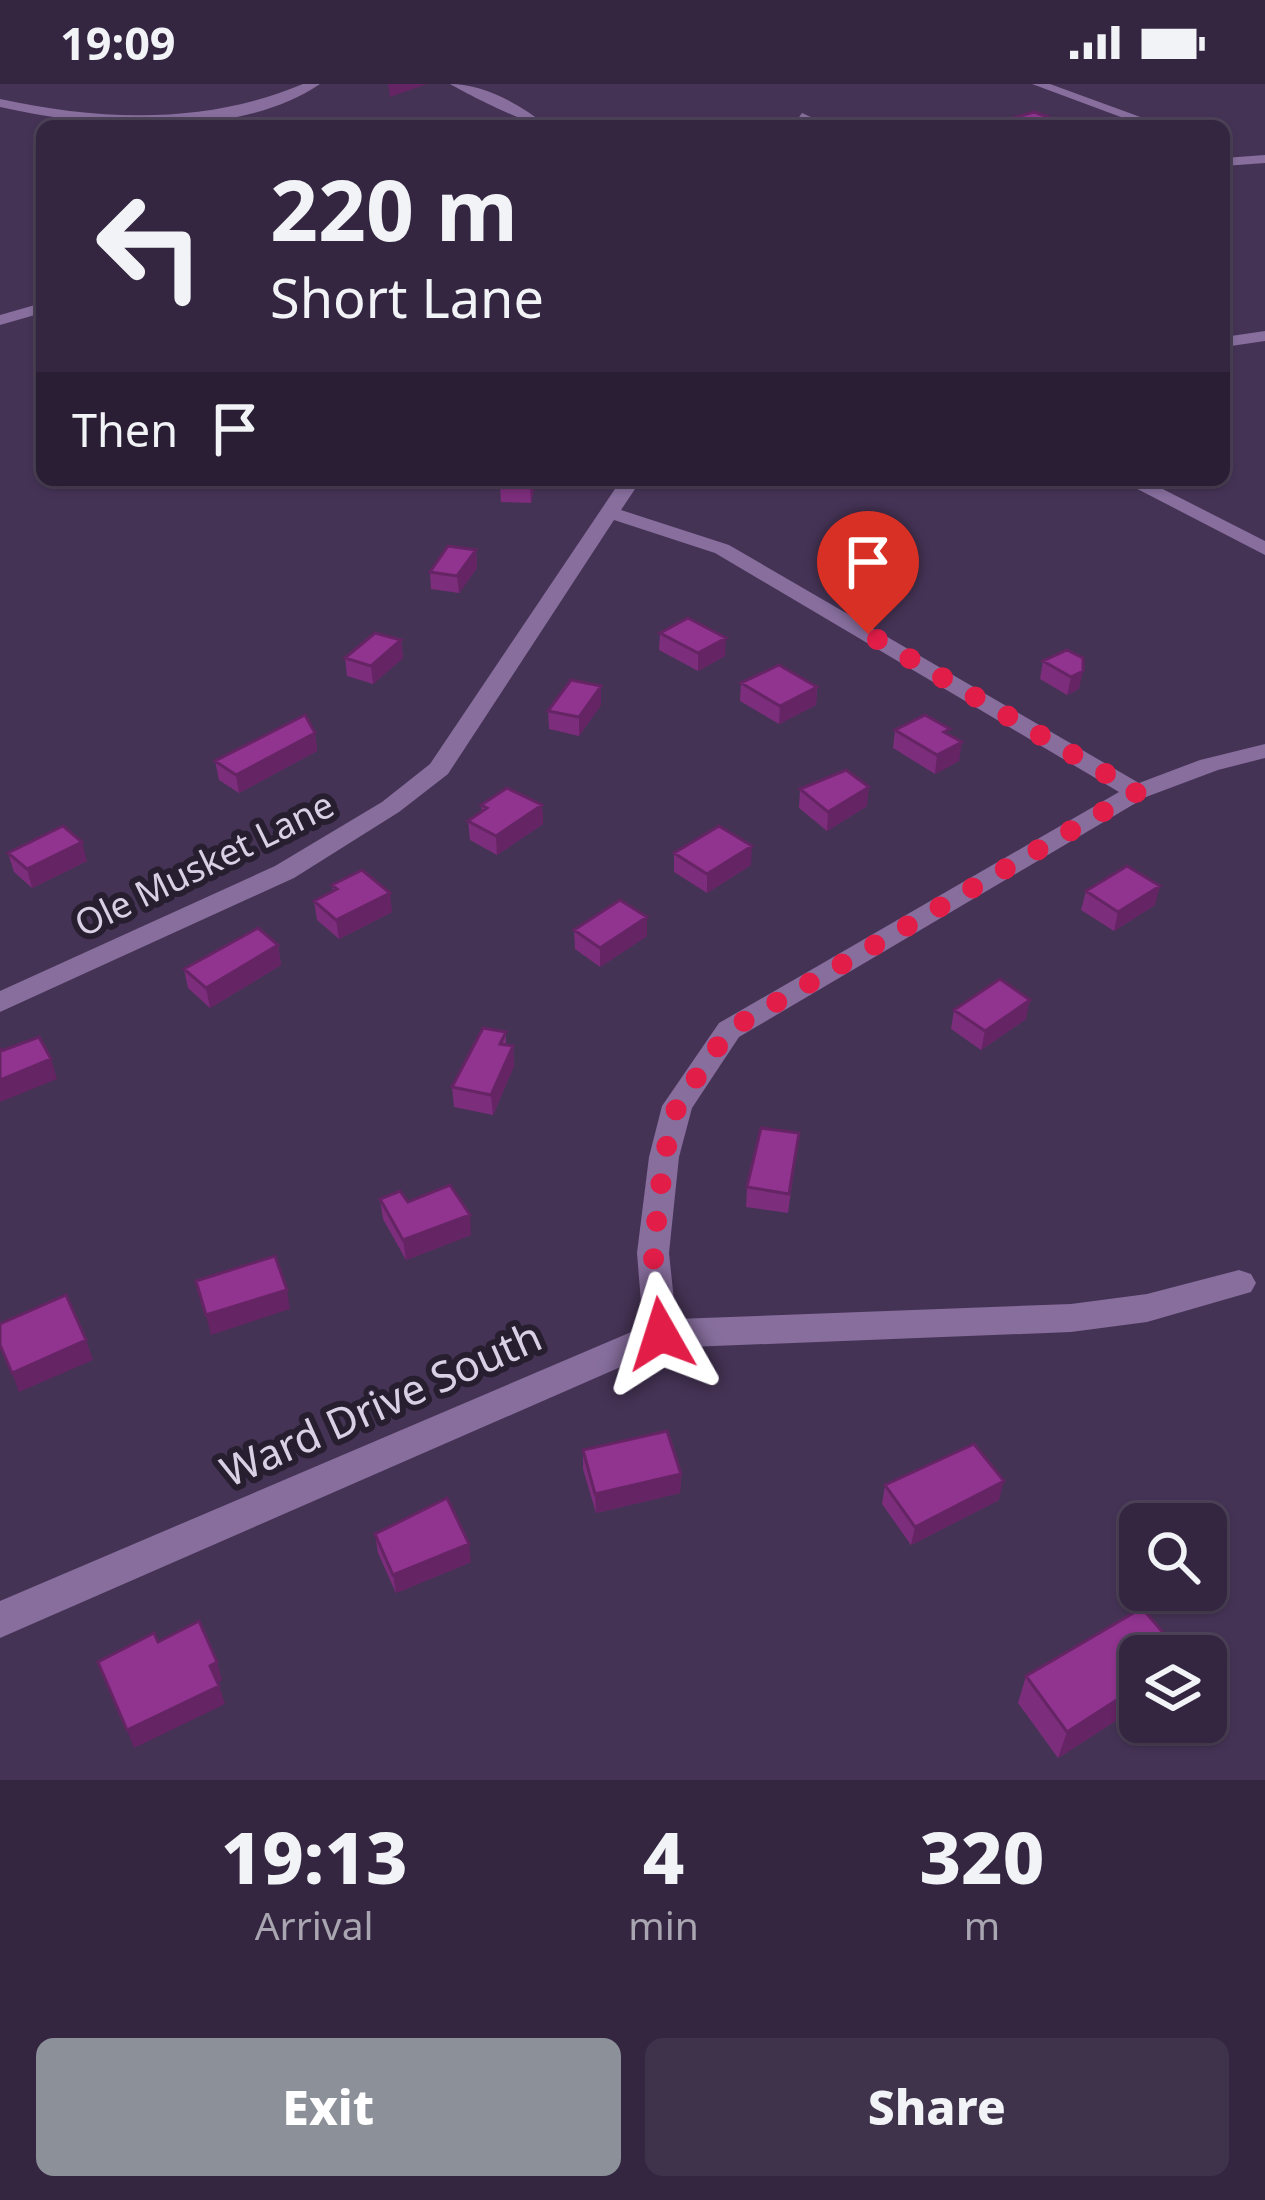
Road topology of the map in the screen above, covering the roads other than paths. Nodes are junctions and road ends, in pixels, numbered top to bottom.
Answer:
1 (314, 84) edge
2 (456, 84) edge
3 (1038, 84) edge
4 (0, 103) edge
5 (802, 117) dead end
6 (530, 120) edge
7 (808, 120) edge
8 (1141, 120) edge
9 (1265, 159) edge
10 (1230, 160) edge
11 (36, 310) edge
12 (0, 320) edge
13 (1265, 336) edge
14 (1230, 341) edge
15 (628, 486) edge
16 (1142, 486) edge
17 (611, 513) junction
18 (1265, 549) edge
19 (1265, 751) edge
20 (1137, 792) junction
21 (0, 1002) edge
22 (1239, 1283) dead end
23 (661, 1334) junction
24 (0, 1620) edge

1 - 4 street
2 - 6 street
3 - 8 street
5 - 7 street
9 - 10 street
11 - 12 street
13 - 14 street
15 - 17 street, Ole Musket Lane
16 - 18 street
17 - 20 street
17 - 21 street, Ole Musket Lane
19 - 20 street
20 - 23 street
22 - 23 street, Ward Drive South
23 - 24 street, Ward Drive South

